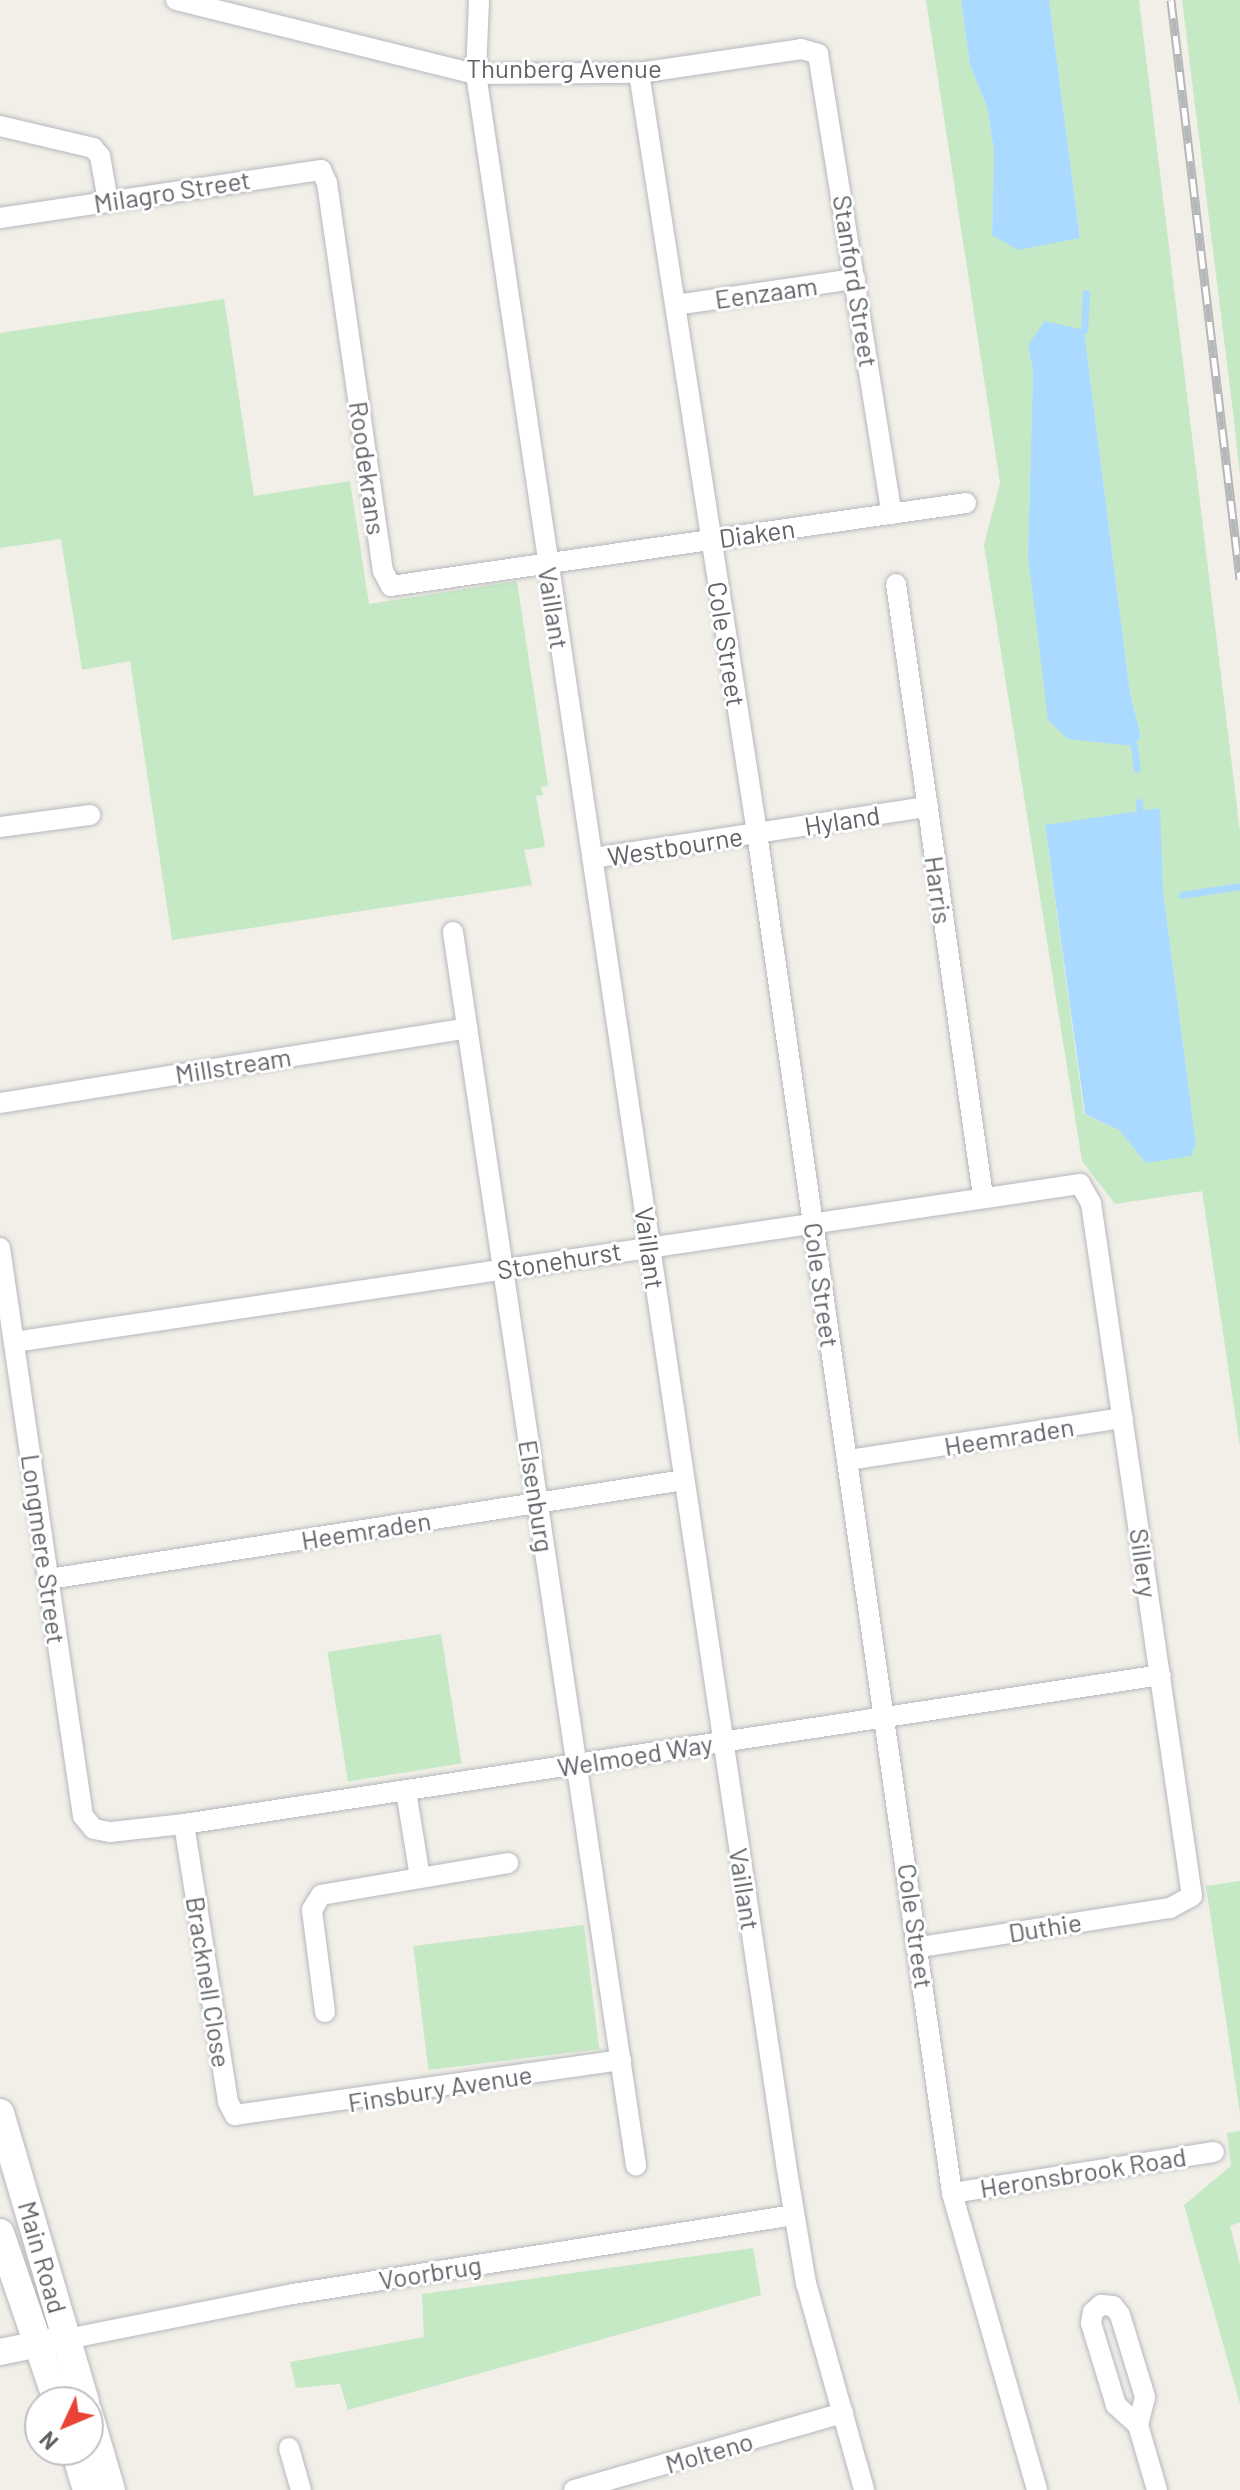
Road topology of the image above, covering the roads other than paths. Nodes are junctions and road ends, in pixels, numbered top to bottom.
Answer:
1 (176, 0) edge
2 (479, 0) edge
3 (813, 52) joint
4 (639, 73) junction
5 (476, 74) junction
6 (0, 126) edge
7 (328, 191) joint
8 (108, 201) junction
9 (0, 218) edge
10 (855, 279) junction
11 (676, 305) junction
12 (966, 503) dead end
13 (892, 514) junction
14 (710, 539) junction
15 (547, 563) junction
16 (896, 584) dead end
17 (928, 807) junction
18 (90, 815) dead end
19 (0, 827) edge
20 (757, 833) junction
21 (593, 858) junction
22 (453, 932) dead end
23 (466, 1028) junction
24 (0, 1103) edge
25 (983, 1196) junction
26 (1091, 1203) joint
27 (813, 1222) junction
28 (650, 1246) junction
29 (0, 1248) edge
30 (503, 1268) junction
31 (14, 1342) junction
32 (1123, 1418) junction
33 (848, 1460) junction
34 (684, 1480) junction
35 (538, 1503) junction
36 (49, 1579) junction
37 (1161, 1675) junction
38 (886, 1718) junction
39 (722, 1742) junction
40 (577, 1764) junction
41 (406, 1791) junction
42 (184, 1824) junction
43 (110, 1832) joint
44 (508, 1863) dead end
45 (420, 1877) junction
46 (1170, 1908) joint
47 (920, 1947) junction
48 (325, 2012) dead end
49 (621, 2060) junction
50 (0, 2113) edge
51 (258, 2115) joint
52 (1214, 2152) dead end
53 (636, 2166) dead end
54 (952, 2193) junction
55 (794, 2215) junction
56 (0, 2233) edge
57 (67, 2339) junction
58 (36, 2345) junction
59 (0, 2352) edge
60 (52, 2386) edge
61 (80, 2386) edge
62 (843, 2413) junction
63 (1138, 2425) junction
64 (289, 2448) dead end
65 (80, 2466) edge
66 (104, 2466) edge
67 (87, 2490) edge
68 (111, 2490) edge
69 (301, 2490) edge
70 (574, 2490) edge
71 (864, 2490) edge
72 (1037, 2490) edge
73 (1157, 2490) edge

1 - 5 street, Thunberg Avenue
2 - 5 street, Vaillant
3 - 4 street, Thunberg Avenue
3 - 10 street, Stanford Street
4 - 5 street, Thunberg Avenue
4 - 11 street, Cole Street
5 - 15 street, Vaillant
6 - 8 street
7 - 8 street, Milagro Street
7 - 15 street, Roodekrans
8 - 9 street, Milagro Street
10 - 11 street, Eenzaam
10 - 13 street, Stanford Street
11 - 14 street, Cole Street
12 - 13 street, Diaken
13 - 14 street, Diaken
14 - 15 street, Diaken
14 - 20 street, Cole Street
15 - 21 street, Vaillant
16 - 17 street, Harris
17 - 20 street, Hyland
17 - 25 street, Harris
18 - 19 street
20 - 21 street, Westbourne
20 - 27 street, Cole Street
21 - 28 street, Vaillant
22 - 23 street, Elsenburg
23 - 24 street, Millstream
23 - 30 street, Elsenburg
25 - 26 street, Stonehurst
25 - 27 street, Stonehurst
26 - 32 street, Sillery
27 - 28 street, Stonehurst
27 - 33 street, Cole Street
28 - 30 street, Stonehurst
28 - 34 street, Vaillant
29 - 31 street, Longmere Street
30 - 31 street, Stonehurst
30 - 35 street, Elsenburg
31 - 36 street, Longmere Street
32 - 33 street, Heemraden
32 - 37 street, Sillery
33 - 38 street, Cole Street
34 - 35 street, Heemraden
34 - 39 street, Vaillant
35 - 36 street, Heemraden
35 - 40 street, Elsenburg
36 - 43 street, Longmere Street
37 - 38 street, Welmoed Way
37 - 46 street, Sillery
38 - 39 street, Welmoed Way
38 - 47 street, Cole Street
39 - 40 street, Welmoed Way
39 - 55 street, Vaillant
40 - 41 street, Welmoed Way
40 - 49 street, Elsenburg
41 - 42 street, Welmoed Way
41 - 45 street
42 - 43 street, Welmoed Way
42 - 51 street, Bracknell Close
44 - 45 street
45 - 48 street
46 - 47 street, Duthie
47 - 54 street, Cole Street
49 - 51 street, Finsbury Avenue
49 - 53 street, Elsenburg
50 - 57 main road, Main Road
52 - 54 street, Heronsbrook Road
54 - 72 street, Cole Street
55 - 57 street, Voorbrug
55 - 62 street, Vaillant
56 - 58 main road, Main Road
57 - 58 street
57 - 61 main road, Main Road
58 - 59 street
58 - 60 main road, Main Road
62 - 70 street, Molteno
62 - 71 street, Vaillant
63 - 63 street
63 - 73 street
64 - 69 street
65 - 67 main road
66 - 68 main road

